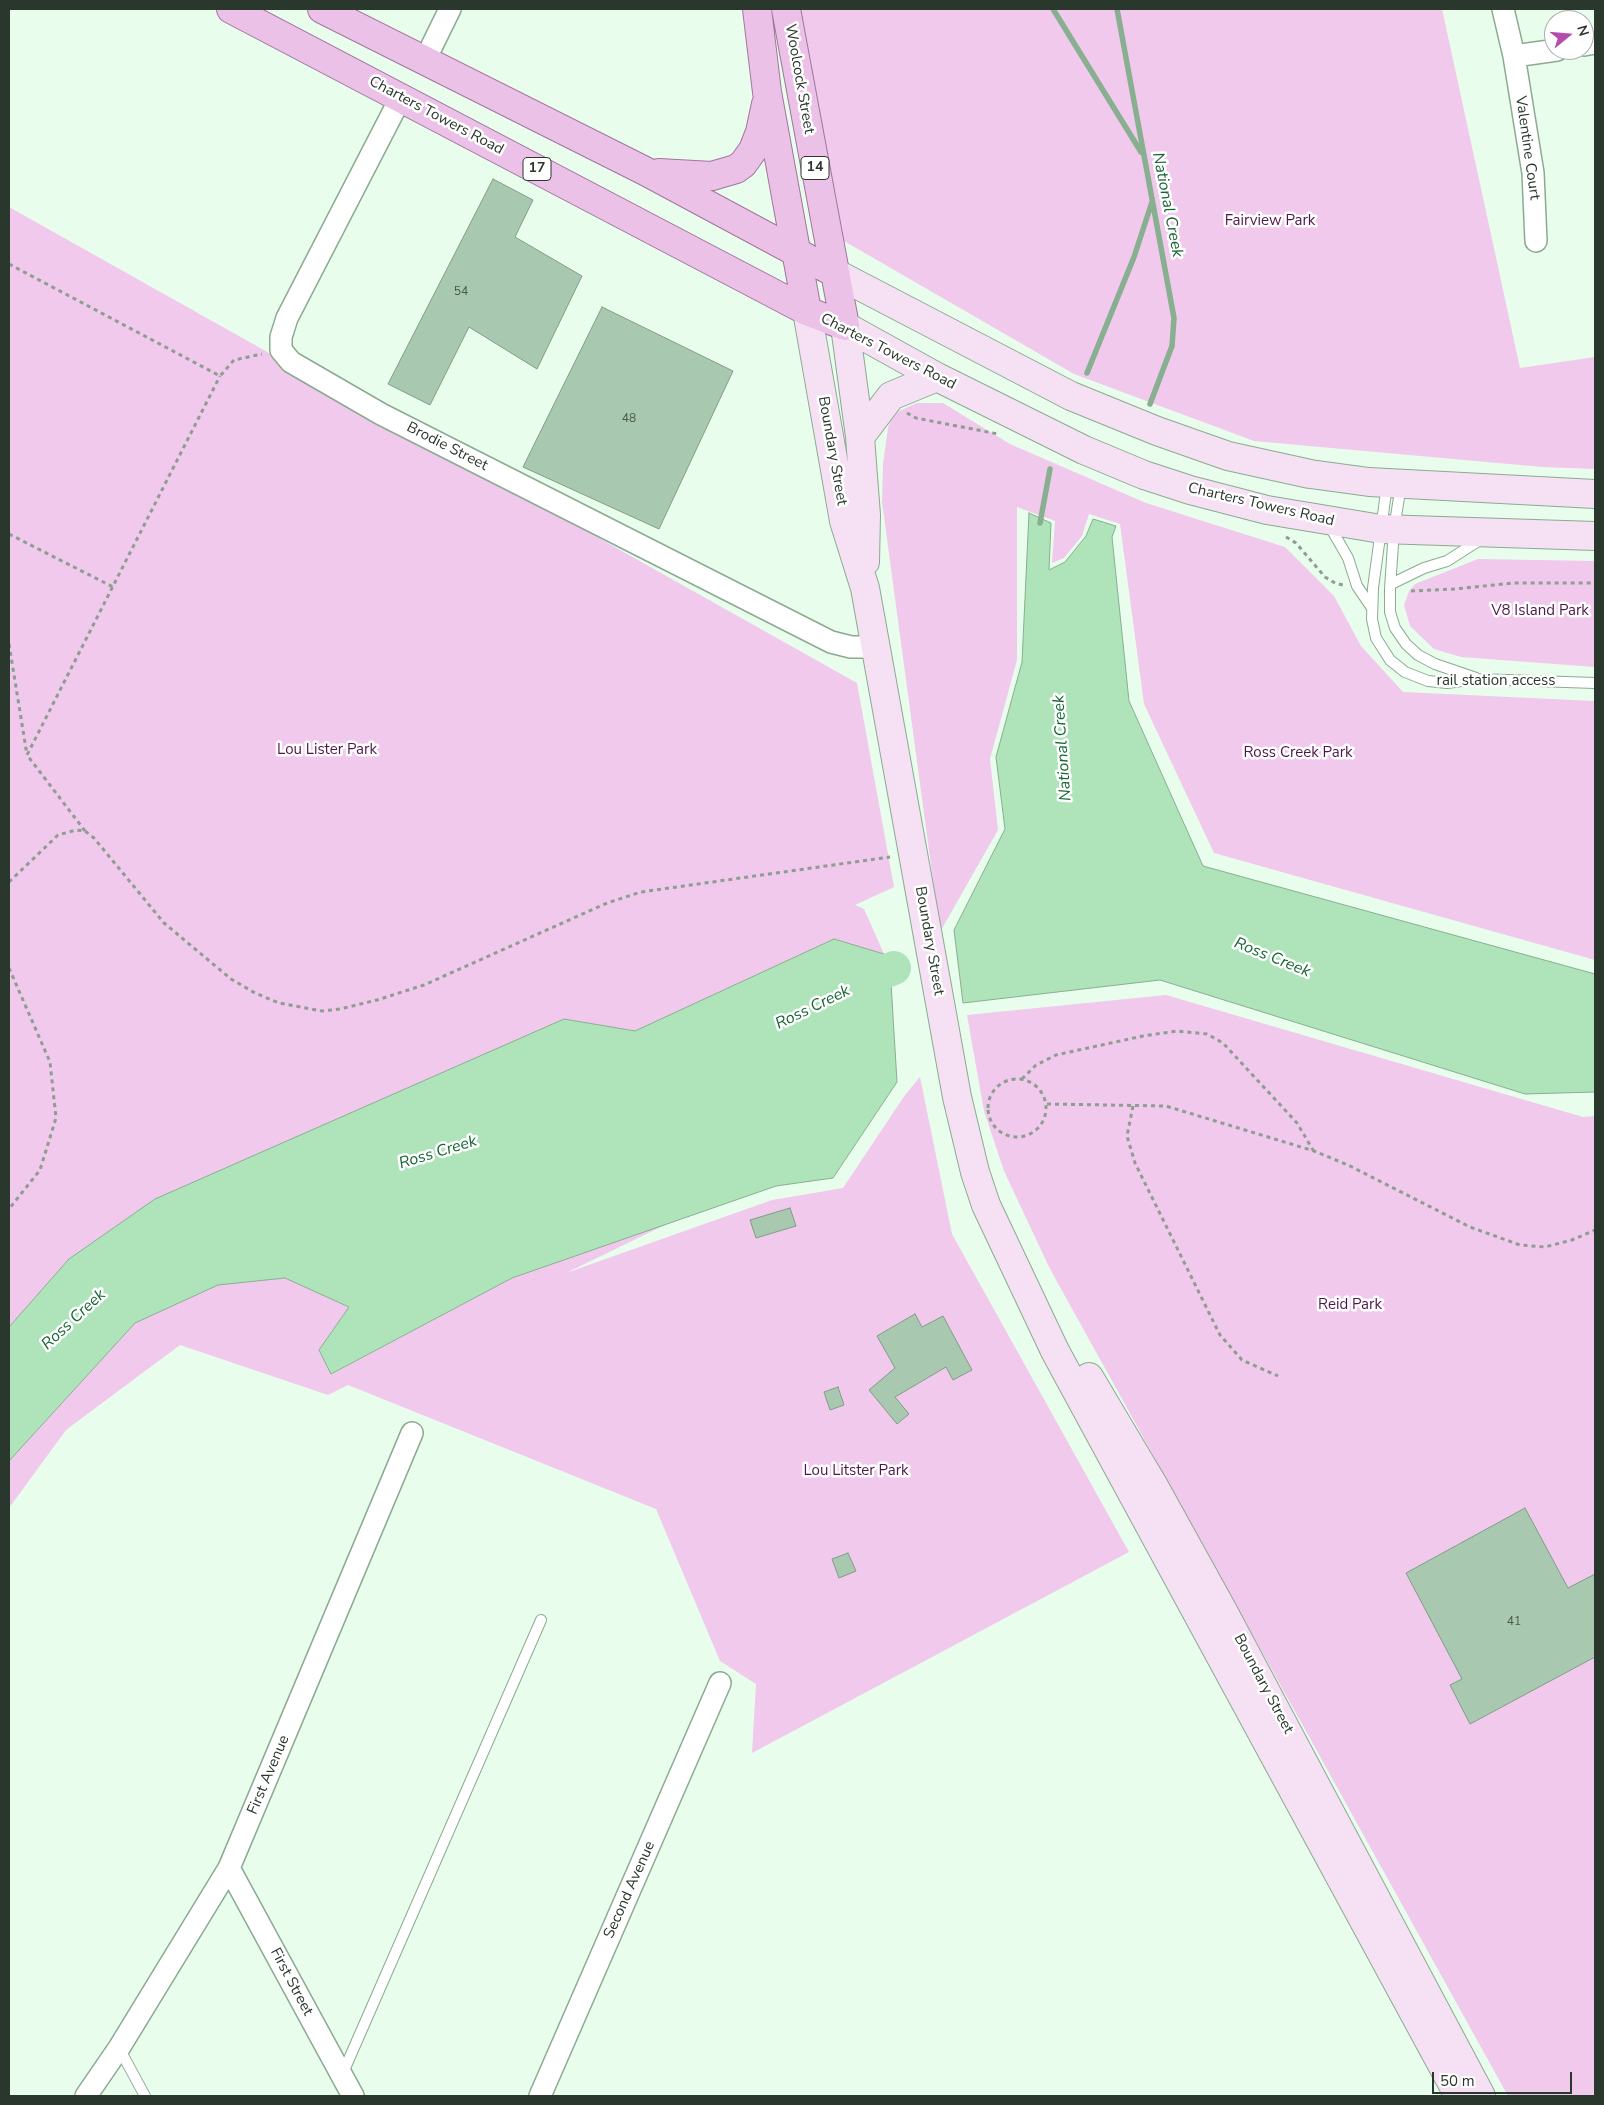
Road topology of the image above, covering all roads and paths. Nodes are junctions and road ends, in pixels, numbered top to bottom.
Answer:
1 (231, 9) edge
2 (322, 9) edge
3 (450, 9) edge
4 (757, 9) edge
5 (786, 9) edge
6 (1503, 9) edge
7 (1514, 9) edge
8 (1544, 52) edge
9 (1514, 56) junction
10 (424, 62) junction
11 (767, 92) junction
12 (401, 97) junction
13 (645, 171) junction
14 (1536, 241) dead end
15 (796, 250) junction
16 (9, 264) edge
17 (835, 273) junction
18 (807, 311) junction
19 (845, 326) junction
20 (281, 350) junction
21 (220, 376) junction
22 (938, 377) junction
23 (860, 437) junction
24 (1394, 484) junction
25 (1595, 494) edge
26 (1326, 521) junction
27 (1388, 529) junction
28 (1493, 533) junction
29 (9, 534) edge
30 (1595, 536) edge
31 (1391, 584) junction
32 (112, 587) junction
33 (865, 588) junction
34 (1372, 608) junction
35 (9, 644) edge
36 (875, 647) junction
37 (1477, 679) junction
38 (1595, 683) edge
39 (27, 755) junction
40 (86, 831) junction
41 (890, 857) dead end
42 (9, 881) edge
43 (9, 968) edge
44 (1022, 1079) junction
45 (1046, 1104) junction
46 (1133, 1106) junction
47 (1314, 1151) junction
48 (9, 1209) edge
49 (1595, 1230) edge
50 (1024, 1284) junction
51 (1278, 1376) dead end
52 (412, 1433) dead end
53 (541, 1620) dead end
54 (720, 1683) dead end
55 (229, 1868) junction
56 (119, 2048) junction
57 (342, 2076) junction
58 (86, 2096) edge
59 (146, 2096) edge
60 (353, 2096) edge
61 (540, 2096) edge
62 (1459, 2096) edge
63 (1481, 2096) edge

1 - 12 main road, Charters Towers Road / 17
2 - 10 main road
3 - 10 street
4 - 11 main road, Woolcock Street / 14
5 - 17 main road, Woolcock Street / 14
6 - 9 street, Valentine Court
7 - 9 street, Valentine Court
8 - 9 street
9 - 14 street, Valentine Court
10 - 13 main road
11 - 13 main road
11 - 15 main road, Woolcock Street / 14
12 - 18 main road, Charters Towers Road / 17
12 - 20 street
13 - 15 main road
15 - 17 main road
15 - 18 main road, Woolcock Street / 14
16 - 21 path
17 - 19 main road, Woolcock Street / 14
17 - 24 main road
18 - 19 main road, Charters Towers Road / 17
18 - 33 main road, Boundary Street / 14
19 - 22 main road, Charters Towers Road / 17
19 - 23 main road, Boundary Street / 14
20 - 21 path
20 - 36 street, Brodie Street
21 - 32 path
22 - 23 main road
22 - 26 main road, Charters Towers Road / 17
23 - 33 main road, Boundary Street / 14
24 - 25 main road
24 - 27 lane
26 - 27 main road, Charters Towers Road / 17
26 - 34 lane
27 - 28 main road, Charters Towers Road / 17
27 - 31 lane
27 - 34 lane, rail station access
28 - 30 main road, Charters Towers Road / 17
28 - 31 lane
29 - 32 path
31 - 37 lane
32 - 39 path
33 - 36 main road, Boundary Street / 14
34 - 37 lane, rail station access
35 - 39 path
36 - 50 main road, Boundary Street / 14
37 - 38 lane, rail station access
39 - 40 path
40 - 41 path
40 - 42 path
43 - 48 path
44 - 45 path
44 - 45 path
44 - 47 path
45 - 46 path
46 - 47 path
46 - 51 path
47 - 49 path
50 - 62 main road, Boundary Street / 14
50 - 63 main road, Boundary Street / 14
52 - 55 street, First Avenue
53 - 57 lane
54 - 61 street, Second Avenue
55 - 56 street, First Avenue
55 - 57 street, First Street
56 - 58 street, First Avenue
56 - 59 lane
57 - 60 street, First Street

